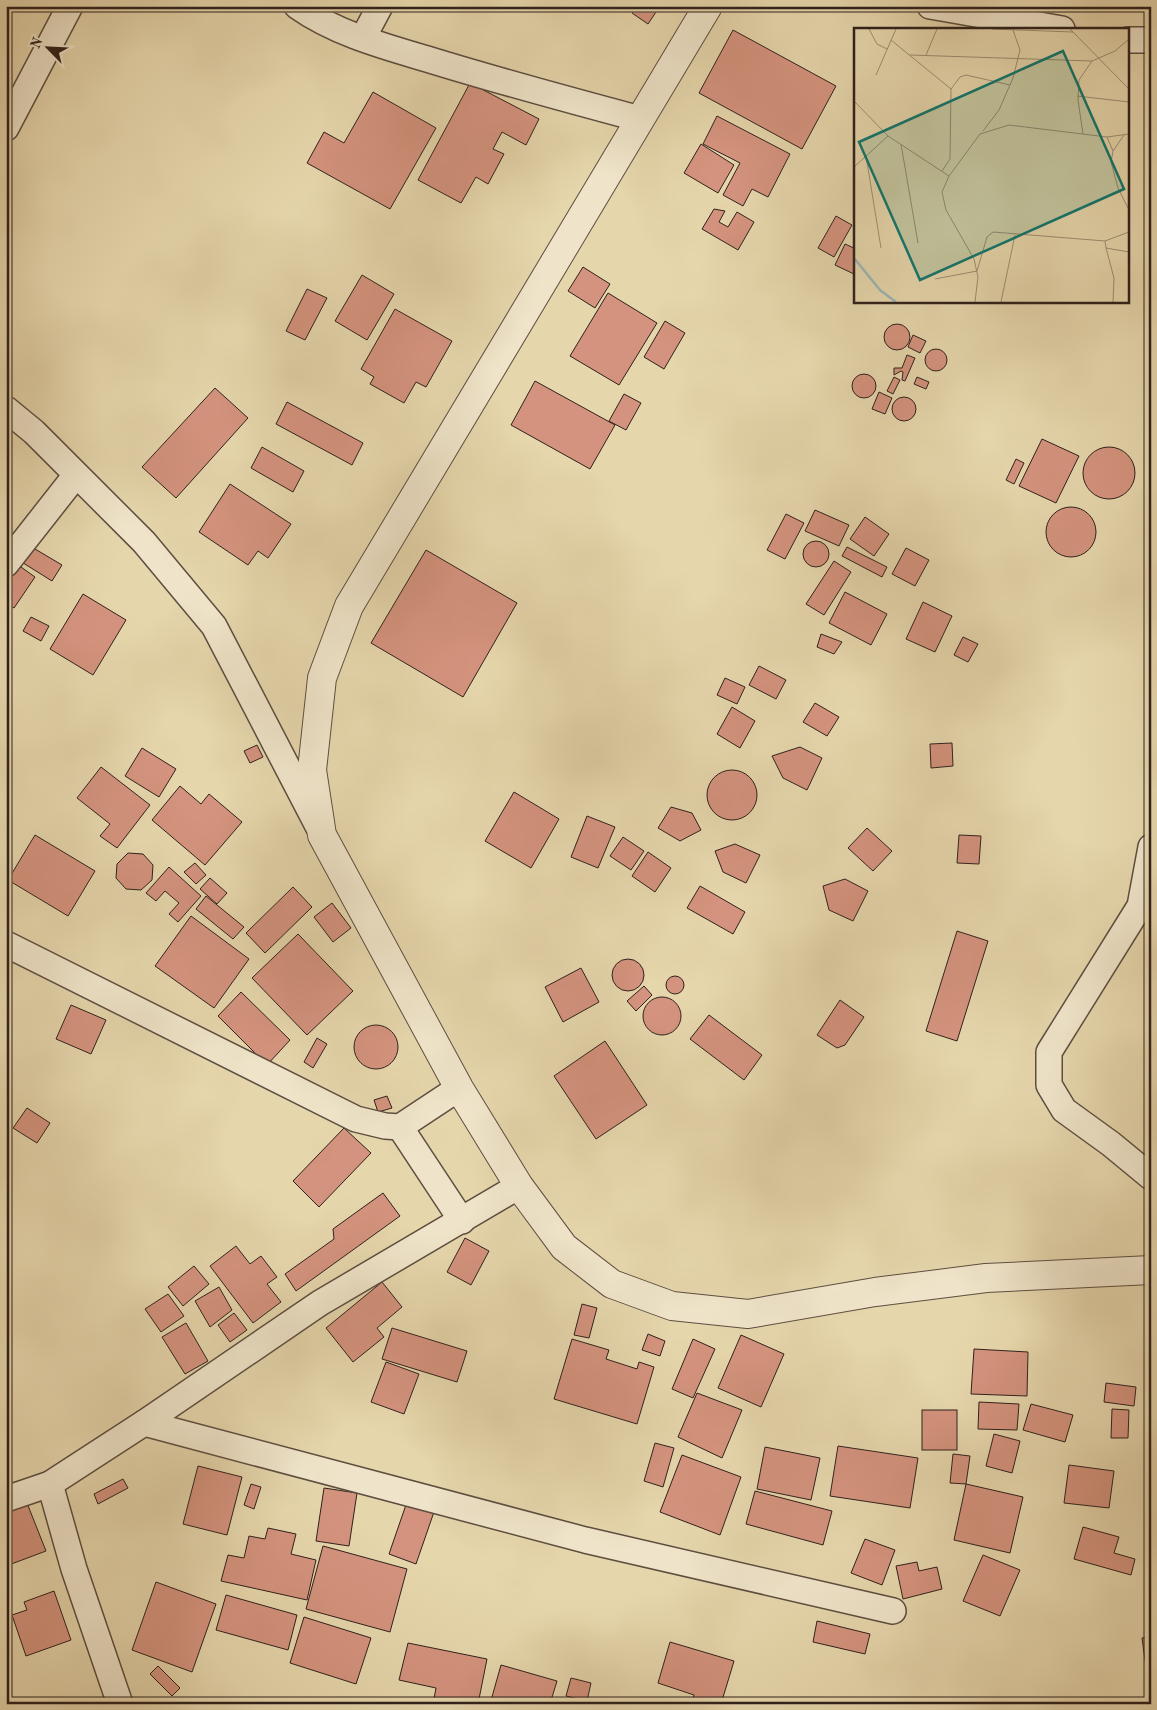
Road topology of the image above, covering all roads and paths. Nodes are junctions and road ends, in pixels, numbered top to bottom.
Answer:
1 (70, 6) edge
2 (297, 6) edge
3 (380, 6) edge
4 (708, 6) edge
5 (930, 6) edge
6 (1056, 28) edge
7 (363, 38) junction
8 (1130, 40) edge
9 (1151, 40) edge
10 (640, 119) junction
11 (6, 128) edge
12 (6, 409) edge
13 (76, 475) junction
14 (6, 564) edge
15 (322, 835) junction
16 (1151, 847) edge
17 (1145, 910) edge
18 (6, 944) edge
19 (459, 1088) junction
20 (400, 1127) junction
21 (1151, 1177) edge
22 (520, 1186) junction
23 (462, 1221) junction
24 (1151, 1270) edge
25 (144, 1423) junction
26 (50, 1484) junction
27 (6, 1498) edge
28 (893, 1611) dead end
29 (120, 1704) edge

1 - 11 street
2 - 7 street
3 - 7 street
4 - 10 street
5 - 6 street
7 - 10 street
8 - 9 street
10 - 15 street
12 - 13 street
13 - 14 street
13 - 15 street
15 - 19 street
16 - 17 street
17 - 21 street
18 - 20 street
19 - 20 street
19 - 22 street
20 - 23 street
22 - 23 street
22 - 24 street
23 - 25 street
25 - 26 street
25 - 28 street
26 - 27 street
26 - 29 street

